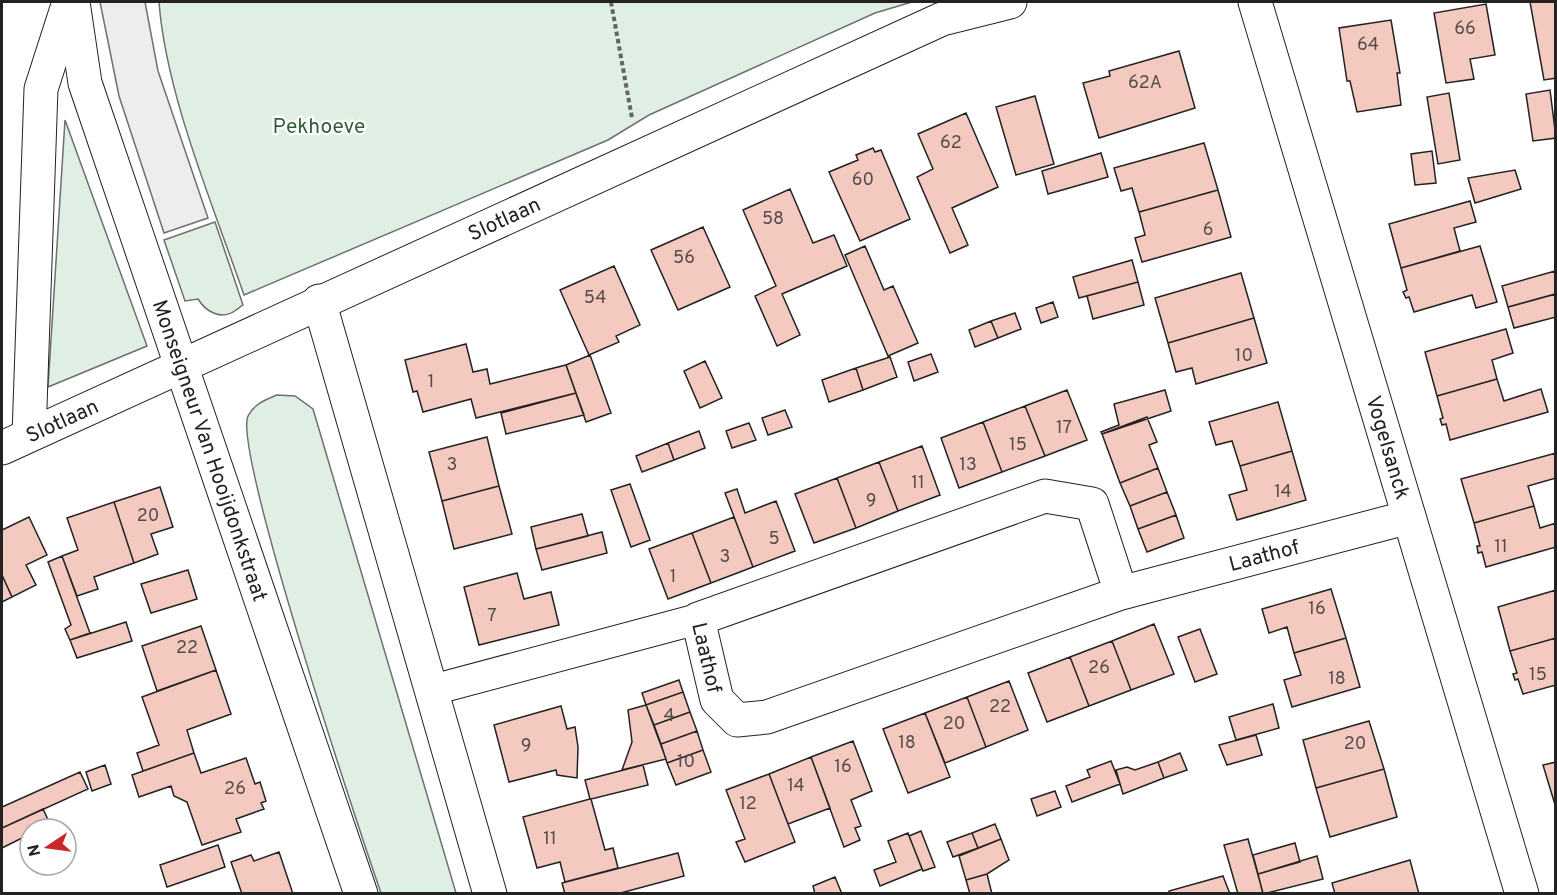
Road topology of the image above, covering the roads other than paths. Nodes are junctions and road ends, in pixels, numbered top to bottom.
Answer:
1 (69, 2) edge
2 (73, 2) edge
3 (1010, 2) edge
4 (1255, 2) edge
5 (319, 301) junction
6 (181, 366) junction
7 (15, 441) edge
8 (1409, 517) junction
9 (1120, 593) junction
10 (698, 619) junction
11 (432, 690) junction
12 (361, 894) edge
13 (490, 894) edge
14 (1521, 894) edge

1 - 7 street
2 - 6 street, Monseigneur Van Hooijdonkstraat
3 - 5 street, Slotlaan
4 - 8 street, Vogelsanck
5 - 6 street, Slotlaan
5 - 11 street
6 - 7 street, Slotlaan
6 - 12 street, Monseigneur Van Hooijdonkstraat
8 - 9 street, Laathof
8 - 14 street, Vogelsanck
9 - 10 street, Laathof
9 - 10 street, Laathof
10 - 11 street
11 - 13 street

